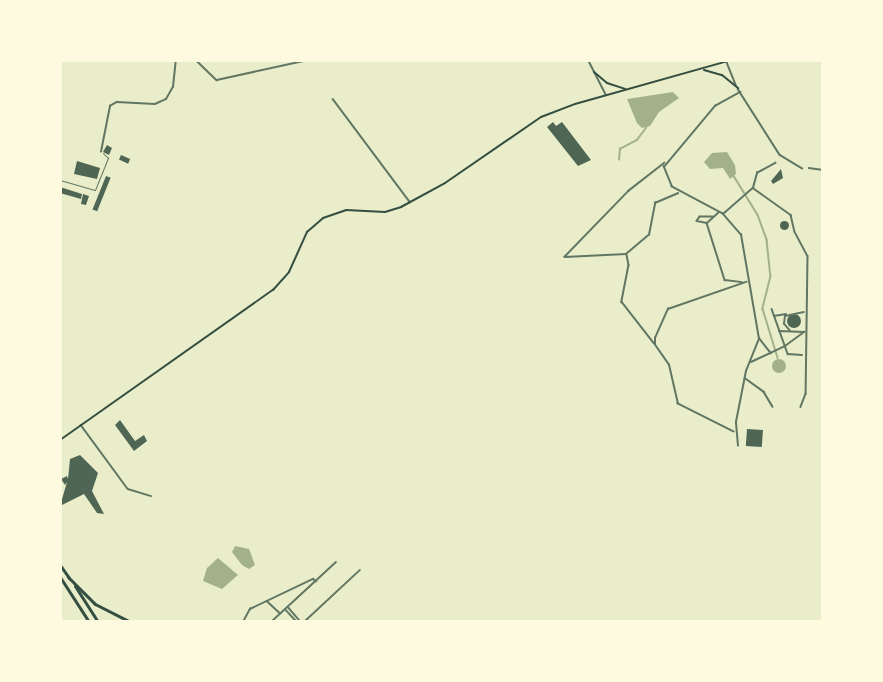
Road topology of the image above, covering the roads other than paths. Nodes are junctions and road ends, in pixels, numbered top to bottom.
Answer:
1 (176, 60) edge
2 (196, 60) edge
3 (308, 60) edge
4 (588, 60) edge
5 (732, 60) edge
6 (726, 61) edge
7 (701, 69) junction
8 (594, 72) junction
9 (738, 88) junction
10 (627, 89) junction
11 (740, 93) junction
12 (606, 95) junction
13 (333, 99) dead end
14 (101, 152) joint
15 (665, 163) junction
16 (775, 163) dead end
17 (802, 168) dead end
18 (809, 168) dead end
19 (823, 170) edge
20 (60, 180) edge
21 (672, 187) junction
22 (753, 188) junction
23 (679, 192) junction
24 (670, 195) junction
25 (410, 202) junction
26 (719, 212) junction
27 (723, 214) junction
28 (713, 217) junction
29 (707, 223) junction
30 (626, 254) junction
31 (732, 282) junction
32 (746, 282) junction
33 (733, 286) junction
34 (772, 309) dead end
35 (805, 312) junction
36 (787, 314) junction
37 (774, 316) junction
38 (777, 331) junction
39 (790, 331) junction
40 (805, 332) junction
41 (657, 335) junction
42 (759, 336) junction
43 (649, 337) junction
44 (655, 345) junction
45 (785, 346) junction
46 (772, 353) junction
47 (802, 355) dead end
48 (750, 362) junction
49 (745, 378) junction
50 (773, 407) dead end
51 (801, 407) dead end
52 (81, 425) junction
53 (735, 432) junction
54 (60, 440) edge
55 (738, 446) dead end
56 (151, 496) dead end
57 (336, 562) dead end
58 (60, 565) edge
59 (360, 570) dead end
60 (68, 577) junction
61 (60, 578) edge
62 (316, 581) junction
63 (267, 601) junction
64 (287, 608) junction
65 (281, 613) junction
66 (89, 622) edge
67 (98, 622) edge
68 (112, 622) edge
69 (117, 622) edge
70 (130, 622) edge
71 (243, 622) edge
72 (271, 622) edge
73 (297, 622) edge
74 (302, 622) edge

1 - 14 street
2 - 3 street
4 - 8 street
5 - 6 main road
6 - 7 main road
6 - 9 street
7 - 9 main road
7 - 10 main road
8 - 10 main road
8 - 12 street
9 - 11 street
10 - 12 main road
11 - 15 street
11 - 17 street
12 - 25 main road
13 - 25 street
14 - 20 lane
15 - 21 street
15 - 30 street
16 - 22 street
18 - 19 street
21 - 23 street
21 - 24 street
22 - 27 street
22 - 35 street
23 - 24 street
23 - 26 street
24 - 30 street
25 - 52 main road
26 - 27 street
26 - 28 street
27 - 32 street
28 - 29 street
28 - 29 street
29 - 31 street
30 - 43 street
31 - 32 street
31 - 33 street
32 - 33 street
32 - 42 street
33 - 41 street
34 - 37 street
35 - 36 street
35 - 40 street
36 - 37 street
36 - 39 street
37 - 38 street
38 - 39 street
38 - 45 street
39 - 40 street
40 - 45 street
40 - 51 street
41 - 43 street
41 - 44 street
42 - 46 street
42 - 48 street
43 - 44 street
44 - 53 street
45 - 46 street
45 - 47 street
46 - 48 street
48 - 49 street
49 - 50 street
49 - 53 street
52 - 54 main road
52 - 56 street
53 - 55 street
57 - 62 street
58 - 60 main road
59 - 74 street
60 - 67 main road
60 - 70 main road
61 - 66 main road
62 - 63 street
62 - 64 street
63 - 65 street
63 - 71 street
64 - 65 street
64 - 73 street
64 - 74 street
65 - 72 street
68 - 69 main road

